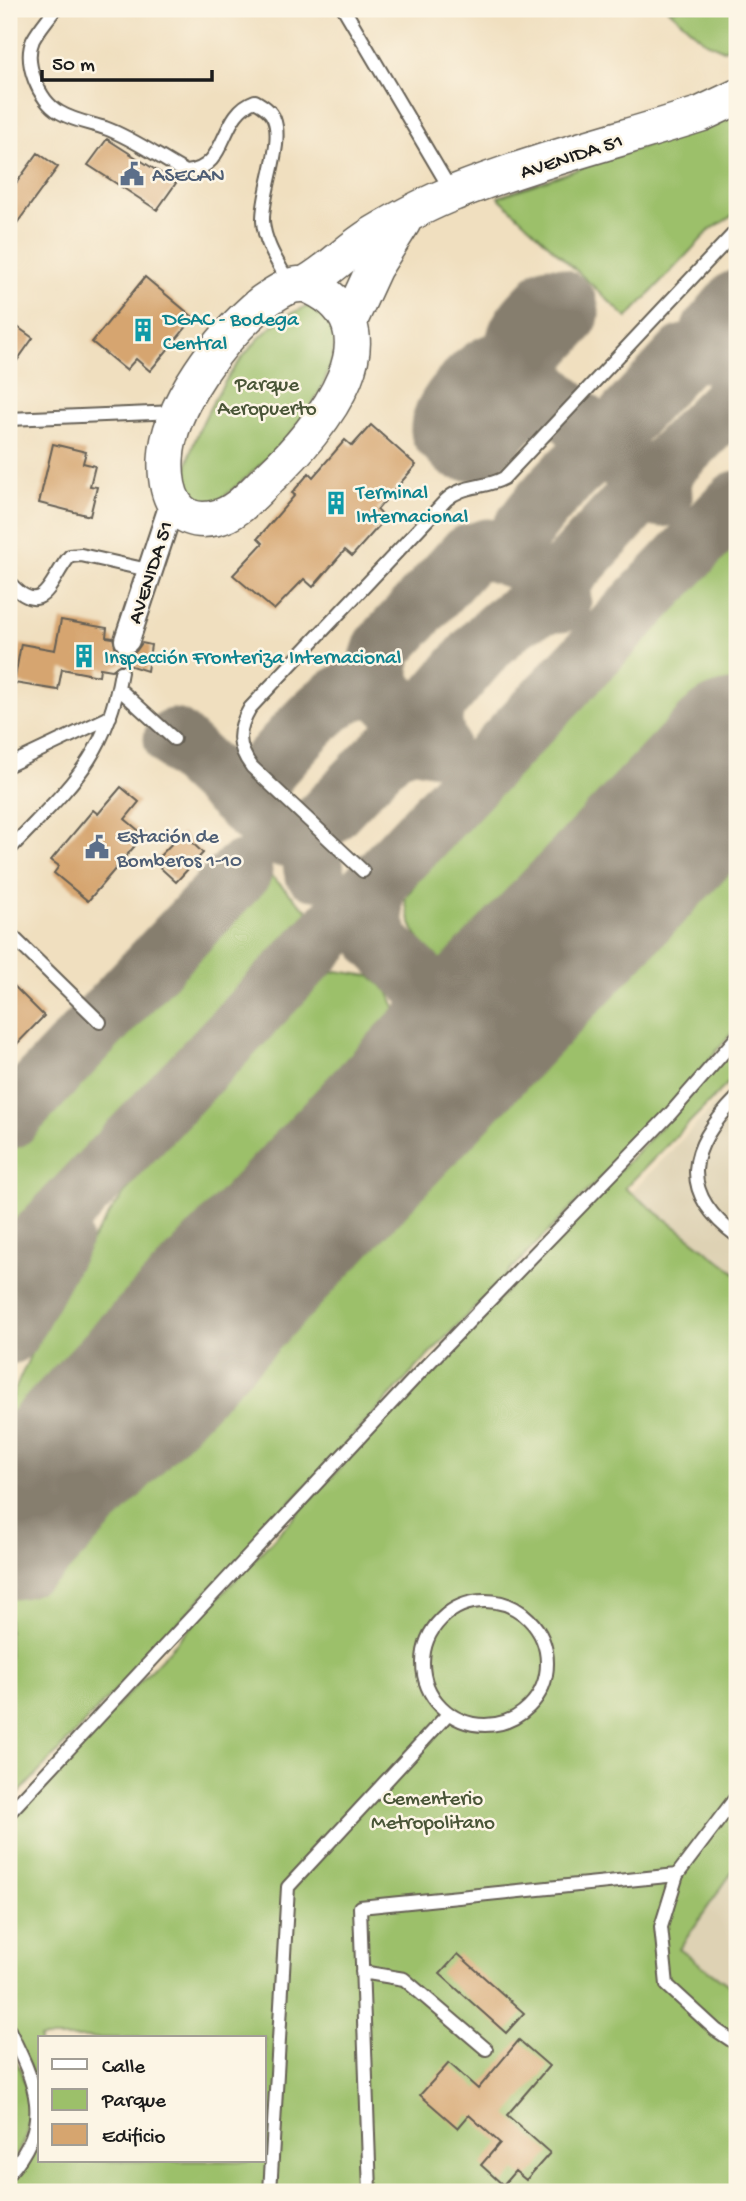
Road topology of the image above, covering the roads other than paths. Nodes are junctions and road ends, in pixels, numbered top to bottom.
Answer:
1 (55, 9) edge
2 (344, 9) edge
3 (737, 97) edge
4 (452, 193) junction
5 (406, 218) junction
6 (737, 230) edge
7 (298, 285) junction
8 (350, 320) junction
9 (178, 412) junction
10 (9, 419) edge
11 (172, 504) junction
12 (148, 570) junction
13 (9, 582) edge
14 (127, 640) dead end
15 (121, 672) dead end
16 (118, 688) junction
17 (110, 718) junction
18 (174, 739) dead end
19 (9, 765) edge
20 (9, 850) edge
21 (363, 871) dead end
22 (9, 933) edge
23 (100, 1022) dead end
24 (737, 1037) edge
25 (737, 1098) edge
26 (737, 1236) edge
27 (448, 1714) junction
28 (737, 1796) edge
29 (9, 1813) edge
30 (677, 1875) junction
31 (362, 1972) junction
32 (9, 2030) edge
33 (737, 2045) edge
34 (486, 2049) dead end
35 (9, 2173) edge
36 (270, 2192) edge
37 (370, 2192) edge

1 - 7 lane
2 - 4 lane
3 - 4 main road, AVENIDA 51
4 - 5 main road, AVENIDA 51
5 - 7 main road, AVENIDA 51
5 - 8 main road, AVENIDA 51
6 - 21 lane
7 - 8 main road
7 - 9 main road, AVENIDA 51
8 - 11 main road, AVENIDA 51
9 - 10 lane
9 - 11 main road, AVENIDA 51
11 - 12 street, AVENIDA 51
12 - 13 lane
12 - 14 street, AVENIDA 51
15 - 16 lane
16 - 17 lane
16 - 18 lane
17 - 19 lane
17 - 20 lane
22 - 23 lane
24 - 29 lane
25 - 26 lane
27 - 27 lane
27 - 36 lane
28 - 30 lane
30 - 31 lane
30 - 33 lane
31 - 34 lane
31 - 37 lane
32 - 35 lane

